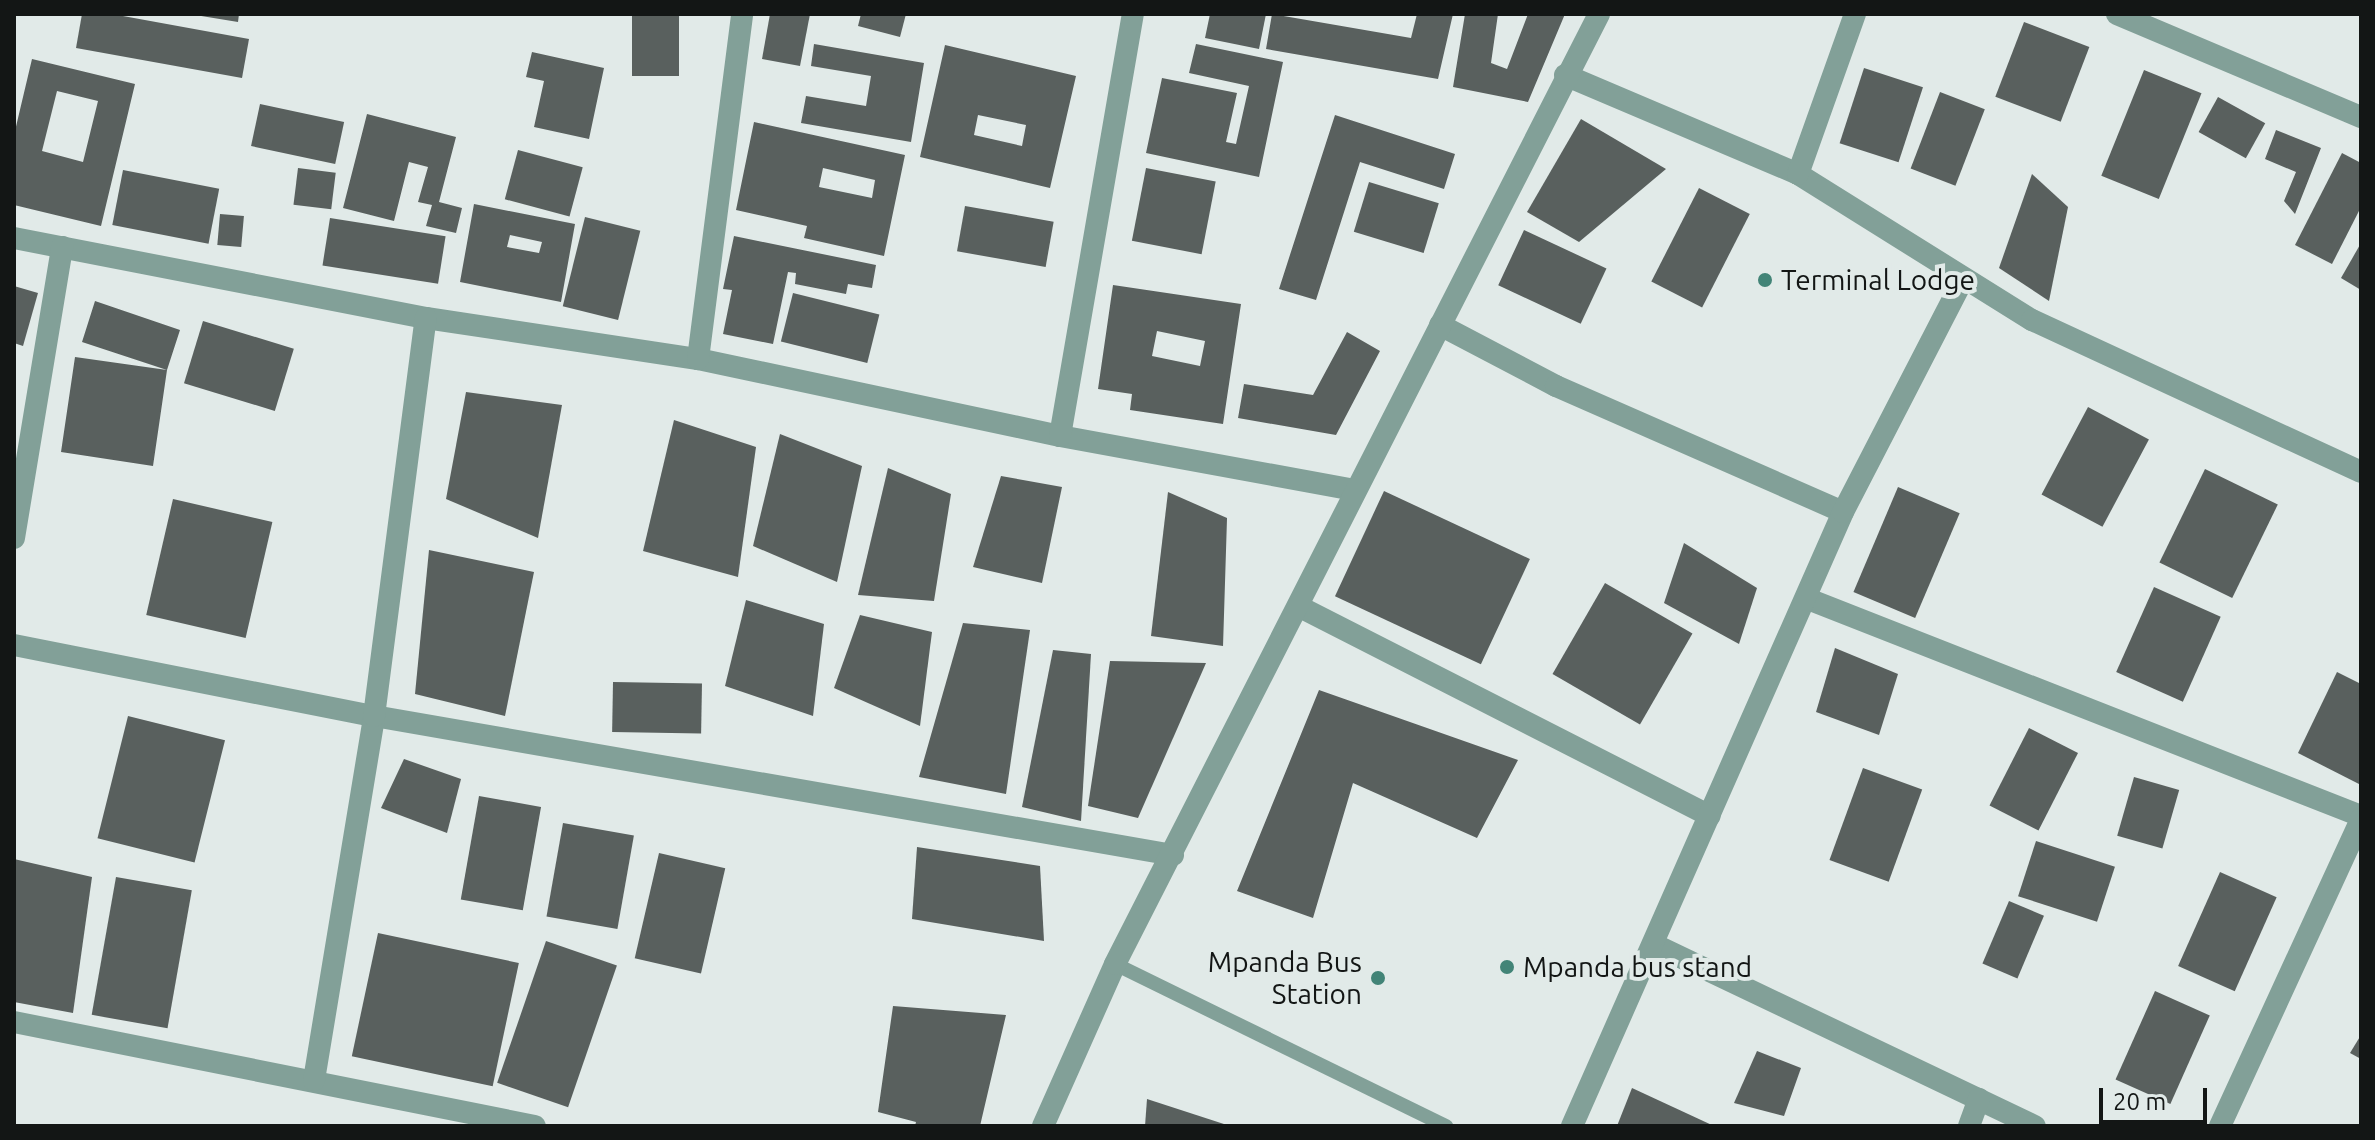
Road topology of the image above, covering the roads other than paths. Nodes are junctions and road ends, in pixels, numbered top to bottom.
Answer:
1 (742, 14) edge
2 (1133, 14) edge
3 (1599, 14) edge
4 (1855, 14) edge
5 (2117, 14) edge
6 (1565, 75) junction
7 (2361, 117) edge
8 (1798, 174) junction
9 (14, 238) edge
10 (62, 247) junction
11 (1962, 281) junction
12 (426, 318) junction
13 (1440, 325) junction
14 (698, 359) junction
15 (1060, 436) junction
16 (2361, 472) edge
17 (1355, 490) junction
18 (1843, 512) junction
19 (14, 538) edge
20 (1808, 599) junction
21 (1298, 606) junction
22 (14, 645) edge
23 (374, 716) junction
24 (1710, 816) junction
25 (2361, 817) edge
26 (1173, 855) junction
27 (1653, 944) junction
28 (1115, 964) junction
29 (14, 1022) edge
30 (314, 1080) junction
31 (1979, 1099) junction
32 (535, 1126) edge
33 (1043, 1126) edge
34 (1446, 1126) edge
35 (1572, 1126) edge
36 (1969, 1126) edge
37 (2035, 1126) edge
38 (2220, 1126) edge

1 - 14 street
2 - 15 street
3 - 6 street
4 - 8 street
5 - 7 street
6 - 8 street
6 - 13 street
8 - 11 street
9 - 10 street
10 - 12 street
10 - 19 street
11 - 16 street
11 - 18 street
12 - 14 street
12 - 23 street
13 - 17 street
13 - 18 street
14 - 15 street
15 - 17 street
17 - 21 street
18 - 20 street
20 - 24 street
20 - 25 street
21 - 24 street
21 - 26 street
22 - 23 street
23 - 26 street
23 - 30 street
24 - 27 street
25 - 38 street
26 - 28 street
27 - 31 street
27 - 35 street
28 - 33 street
28 - 34 lane
29 - 30 street
30 - 32 street
31 - 36 street
31 - 37 street

